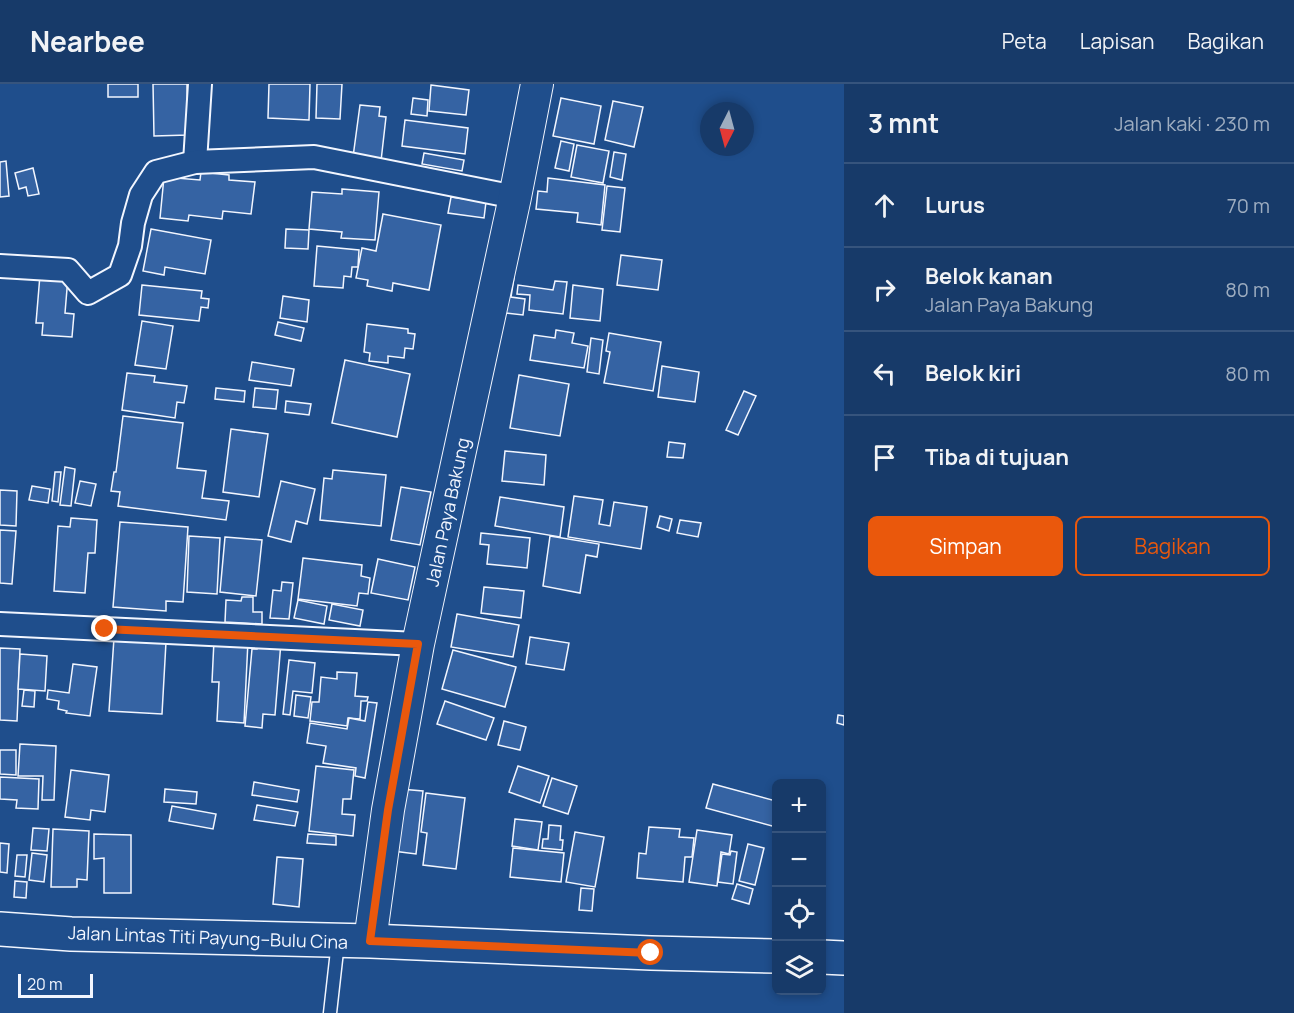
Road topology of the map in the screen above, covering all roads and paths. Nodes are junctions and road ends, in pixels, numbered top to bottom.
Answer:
1 (200, 84) edge
2 (537, 84) edge
3 (195, 162) junction
4 (515, 197) junction
5 (0, 266) edge
6 (0, 624) edge
7 (418, 644) junction
8 (0, 929) edge
9 (354, 941) junction
10 (772, 956) edge
11 (826, 957) edge
12 (844, 958) edge
13 (330, 1013) edge

1 - 3 street
2 - 4 main road, Jalan Paya Bakung
3 - 4 street
3 - 5 street
4 - 7 main road, Jalan Paya Bakung
6 - 7 street
7 - 9 main road, Jalan Paya Bakung
8 - 9 main road, Jalan Lintas Titi Payung–Bulu Cina
9 - 10 main road, Jalan Lintas Titi Payung–Bulu Cina
9 - 13 lane
11 - 12 main road

